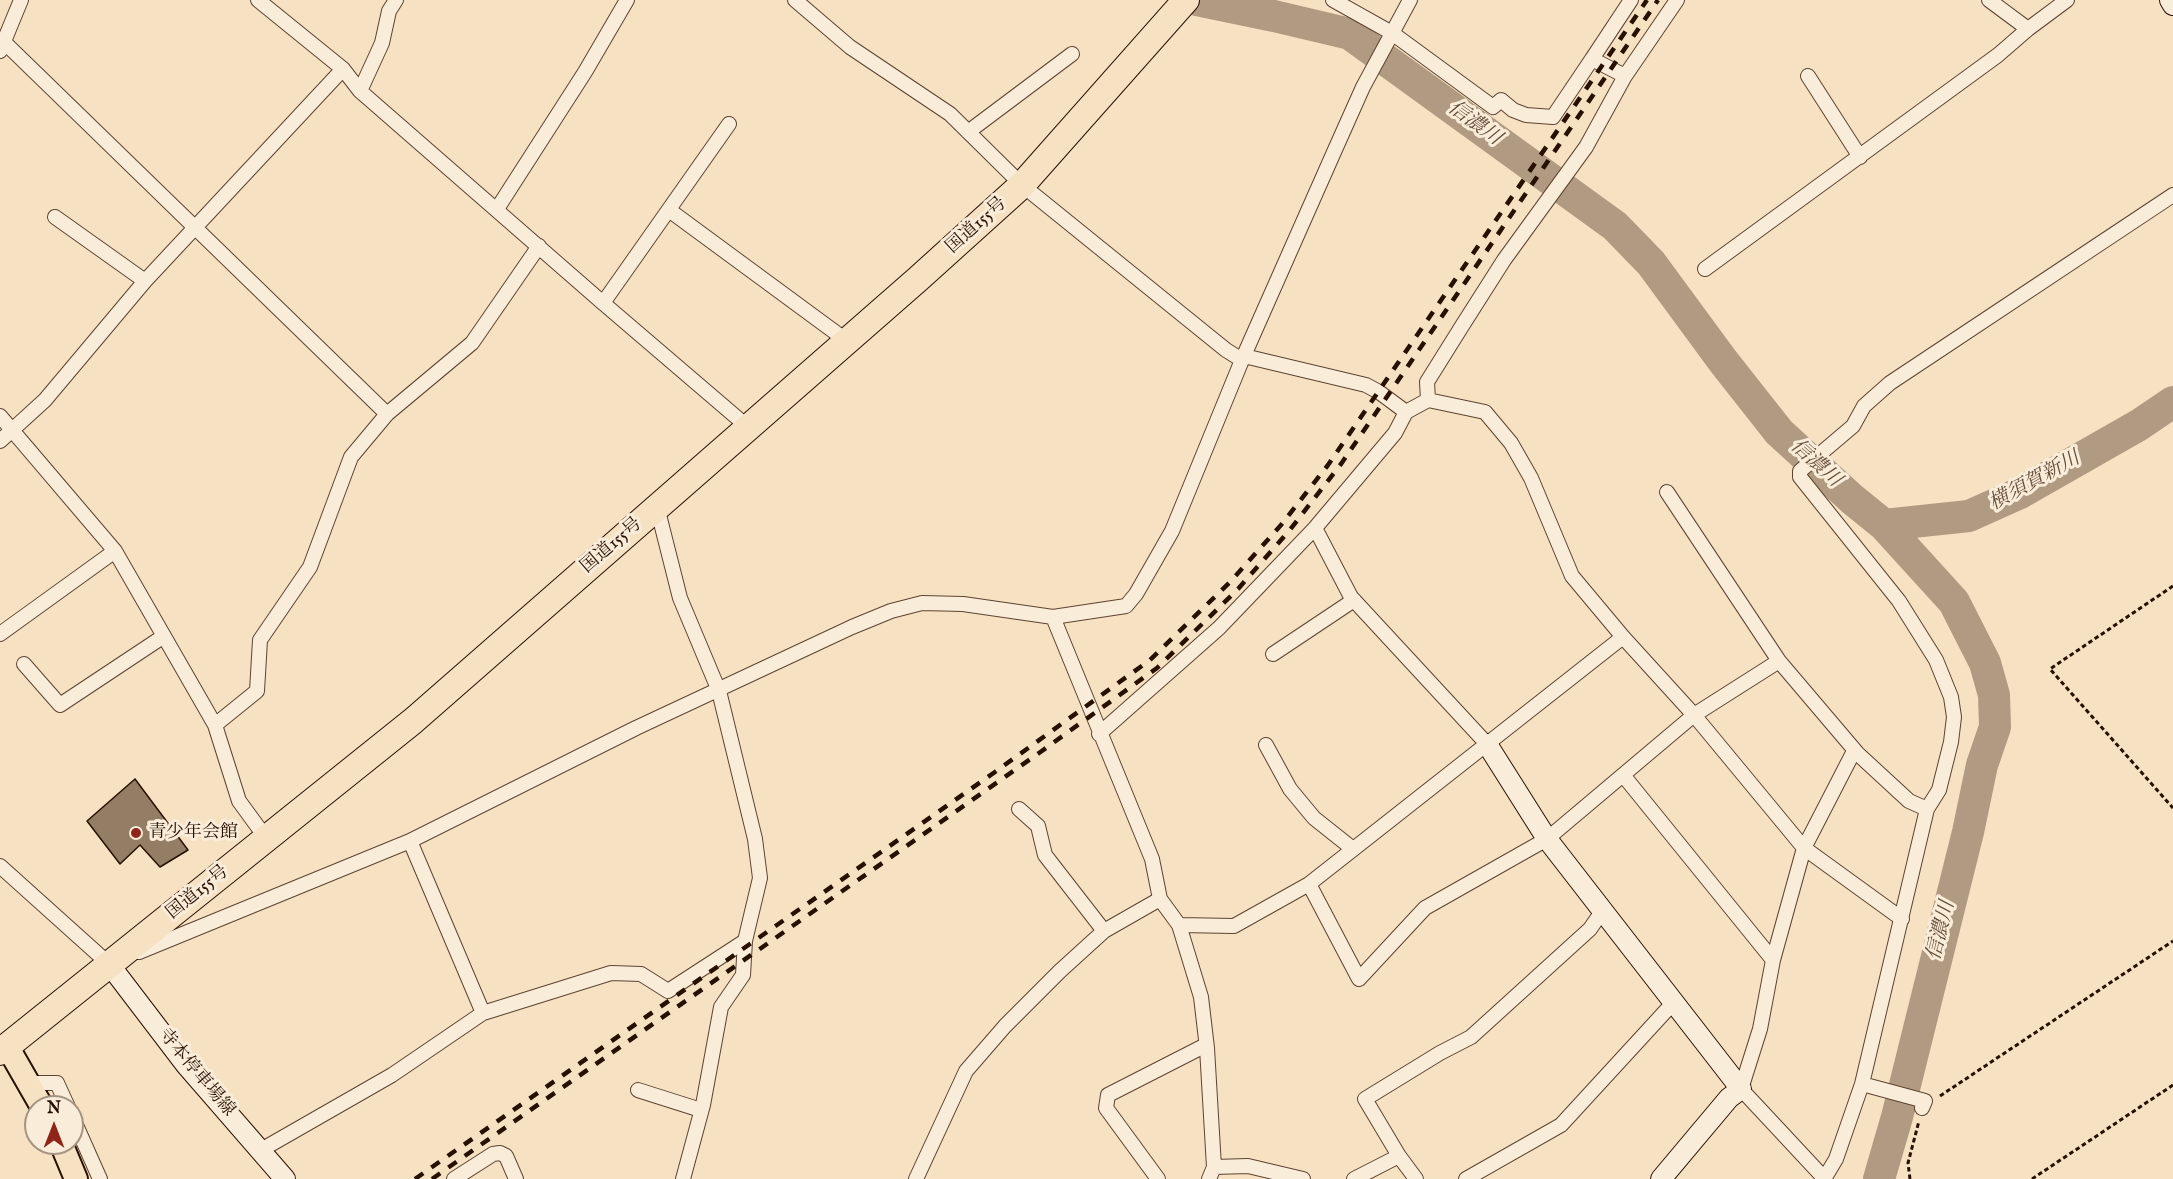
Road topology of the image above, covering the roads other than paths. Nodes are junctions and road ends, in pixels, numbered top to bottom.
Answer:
1 (21, 0) edge
2 (258, 0) edge
3 (396, 0) edge
4 (627, 0) edge
5 (795, 0) edge
6 (1186, 0) edge
7 (1334, 0) edge
8 (1410, 0) edge
9 (1631, 0) edge
10 (1677, 0) edge
11 (1989, 0) edge
12 (2067, 0) edge
13 (2170, 0) edge
14 (2173, 5) edge
15 (2028, 28) junction
16 (1390, 37) junction
17 (2, 47) edge
18 (1072, 54) dead end
19 (1592, 59) junction
20 (343, 69) junction
21 (1808, 75) dead end
22 (1625, 76) junction
23 (360, 91) junction
24 (729, 124) dead end
25 (968, 132) junction
26 (1860, 157) junction
27 (1022, 186) junction
28 (2173, 195) edge
29 (497, 209) junction
30 (669, 210) junction
31 (55, 217) dead end
32 (194, 226) junction
33 (539, 246) junction
34 (1705, 269) dead end
35 (145, 281) junction
36 (603, 303) junction
37 (847, 341) junction
38 (1243, 358) junction
39 (1428, 400) junction
40 (1406, 412) junction
41 (387, 414) junction
42 (0, 416) edge
43 (749, 428) junction
44 (11, 430) junction
45 (0, 441) edge
46 (1667, 492) dead end
47 (657, 507) junction
48 (1315, 528) junction
49 (115, 550) junction
50 (1354, 600) junction
51 (1053, 617) junction
52 (0, 634) edge
53 (164, 636) junction
54 (1623, 637) junction
55 (1273, 654) dead end
56 (1779, 662) junction
57 (24, 663) dead end
58 (718, 691) junction
59 (1694, 715) junction
60 (215, 725) junction
61 (1099, 734) junction
62 (1487, 744) junction
63 (1266, 745) dead end
64 (1854, 751) junction
65 (1623, 775) junction
66 (1019, 809) dead end
67 (1927, 809) junction
68 (266, 838) junction
69 (1547, 839) junction
70 (410, 841) junction
71 (1804, 848) junction
72 (1353, 849) junction
73 (0, 866) edge
74 (1309, 884) junction
75 (1160, 899) junction
76 (1603, 910) junction
77 (1902, 919) junction
78 (1179, 925) junction
79 (1104, 931) junction
80 (746, 941) junction
81 (1773, 960) junction
82 (110, 964) junction
83 (1674, 1002) junction
84 (483, 1013) junction
85 (1206, 1045) junction
86 (2, 1046) edge
87 (28, 1083) junction
88 (1862, 1084) junction
89 (638, 1089) dead end
90 (1741, 1089) junction
91 (35, 1095) edge
92 (62, 1095) edge
93 (1921, 1103) road end
94 (701, 1110) junction
95 (84, 1143) edge
96 (261, 1150) junction
97 (66, 1155) edge
98 (1399, 1156) junction
99 (1212, 1173) edge
100 (76, 1179) edge
101 (100, 1179) edge
102 (285, 1179) edge
103 (454, 1179) edge
104 (516, 1179) edge
105 (683, 1179) edge
106 (916, 1179) edge
107 (1158, 1179) edge
108 (1303, 1179) edge
109 (1354, 1179) edge
110 (1416, 1179) edge
111 (1466, 1179) edge
112 (1661, 1179) edge
113 (1824, 1179) edge

1 - 17 street
2 - 20 street
3 - 23 street
4 - 29 street
5 - 25 street
6 - 27 highway, 国道155号
7 - 16 street
8 - 16 street
9 - 19 street
10 - 22 street
11 - 15 street
12 - 15 street
13 - 14 street
15 - 26 street
16 - 19 street
16 - 38 street
17 - 32 street
18 - 25 street
19 - 22 street
20 - 23 street
20 - 32 street
21 - 26 street
22 - 39 street
23 - 29 street
24 - 30 street
25 - 27 street
26 - 34 street
27 - 37 highway, 国道155号
27 - 38 street
28 - 67 street
29 - 33 street
30 - 36 street
30 - 37 street
31 - 35 street
32 - 35 street
32 - 41 street
33 - 36 street
33 - 41 street
35 - 44 street
36 - 43 street
37 - 43 highway, 国道155号
38 - 40 street
38 - 51 street
39 - 40 street
39 - 54 street
40 - 48 street
41 - 60 street
42 - 44 street
43 - 47 highway, 国道155号
44 - 45 street
44 - 49 street
46 - 56 street
47 - 58 street
47 - 68 highway, 国道155号
48 - 50 street
48 - 61 street
49 - 52 street
49 - 53 street
50 - 55 street
50 - 62 street
51 - 58 street
51 - 61 street
53 - 57 street
53 - 60 street
54 - 59 street
54 - 62 street
56 - 59 street
56 - 64 street
58 - 70 street
58 - 80 street
59 - 65 street
59 - 71 street
60 - 68 street
61 - 75 street
62 - 69 street
62 - 72 street
63 - 72 street
64 - 67 street
64 - 71 street
65 - 69 street
65 - 81 street
66 - 79 street
67 - 77 street
68 - 82 highway, 国道155号
69 - 74 street
69 - 76 street
70 - 82 street
70 - 84 street
71 - 77 street
71 - 81 street
72 - 74 street
73 - 82 street
74 - 78 street
75 - 78 street
75 - 79 street
76 - 83 street
76 - 98 street
77 - 88 street
78 - 85 street
79 - 106 street
80 - 84 street
80 - 94 street
81 - 90 street
82 - 86 highway, 国道155号
82 - 96 street, 寺本停車場線
83 - 90 street
83 - 111 street
84 - 96 street
85 - 99 street
85 - 107 street
86 - 87 main road
87 - 91 main road
87 - 92 street
88 - 93 street
88 - 113 street
89 - 94 street
90 - 112 street
90 - 113 street
94 - 105 street
95 - 101 street
96 - 102 street, 寺本停車場線
97 - 100 main road
98 - 109 street
98 - 110 street
99 - 108 street
103 - 104 street

